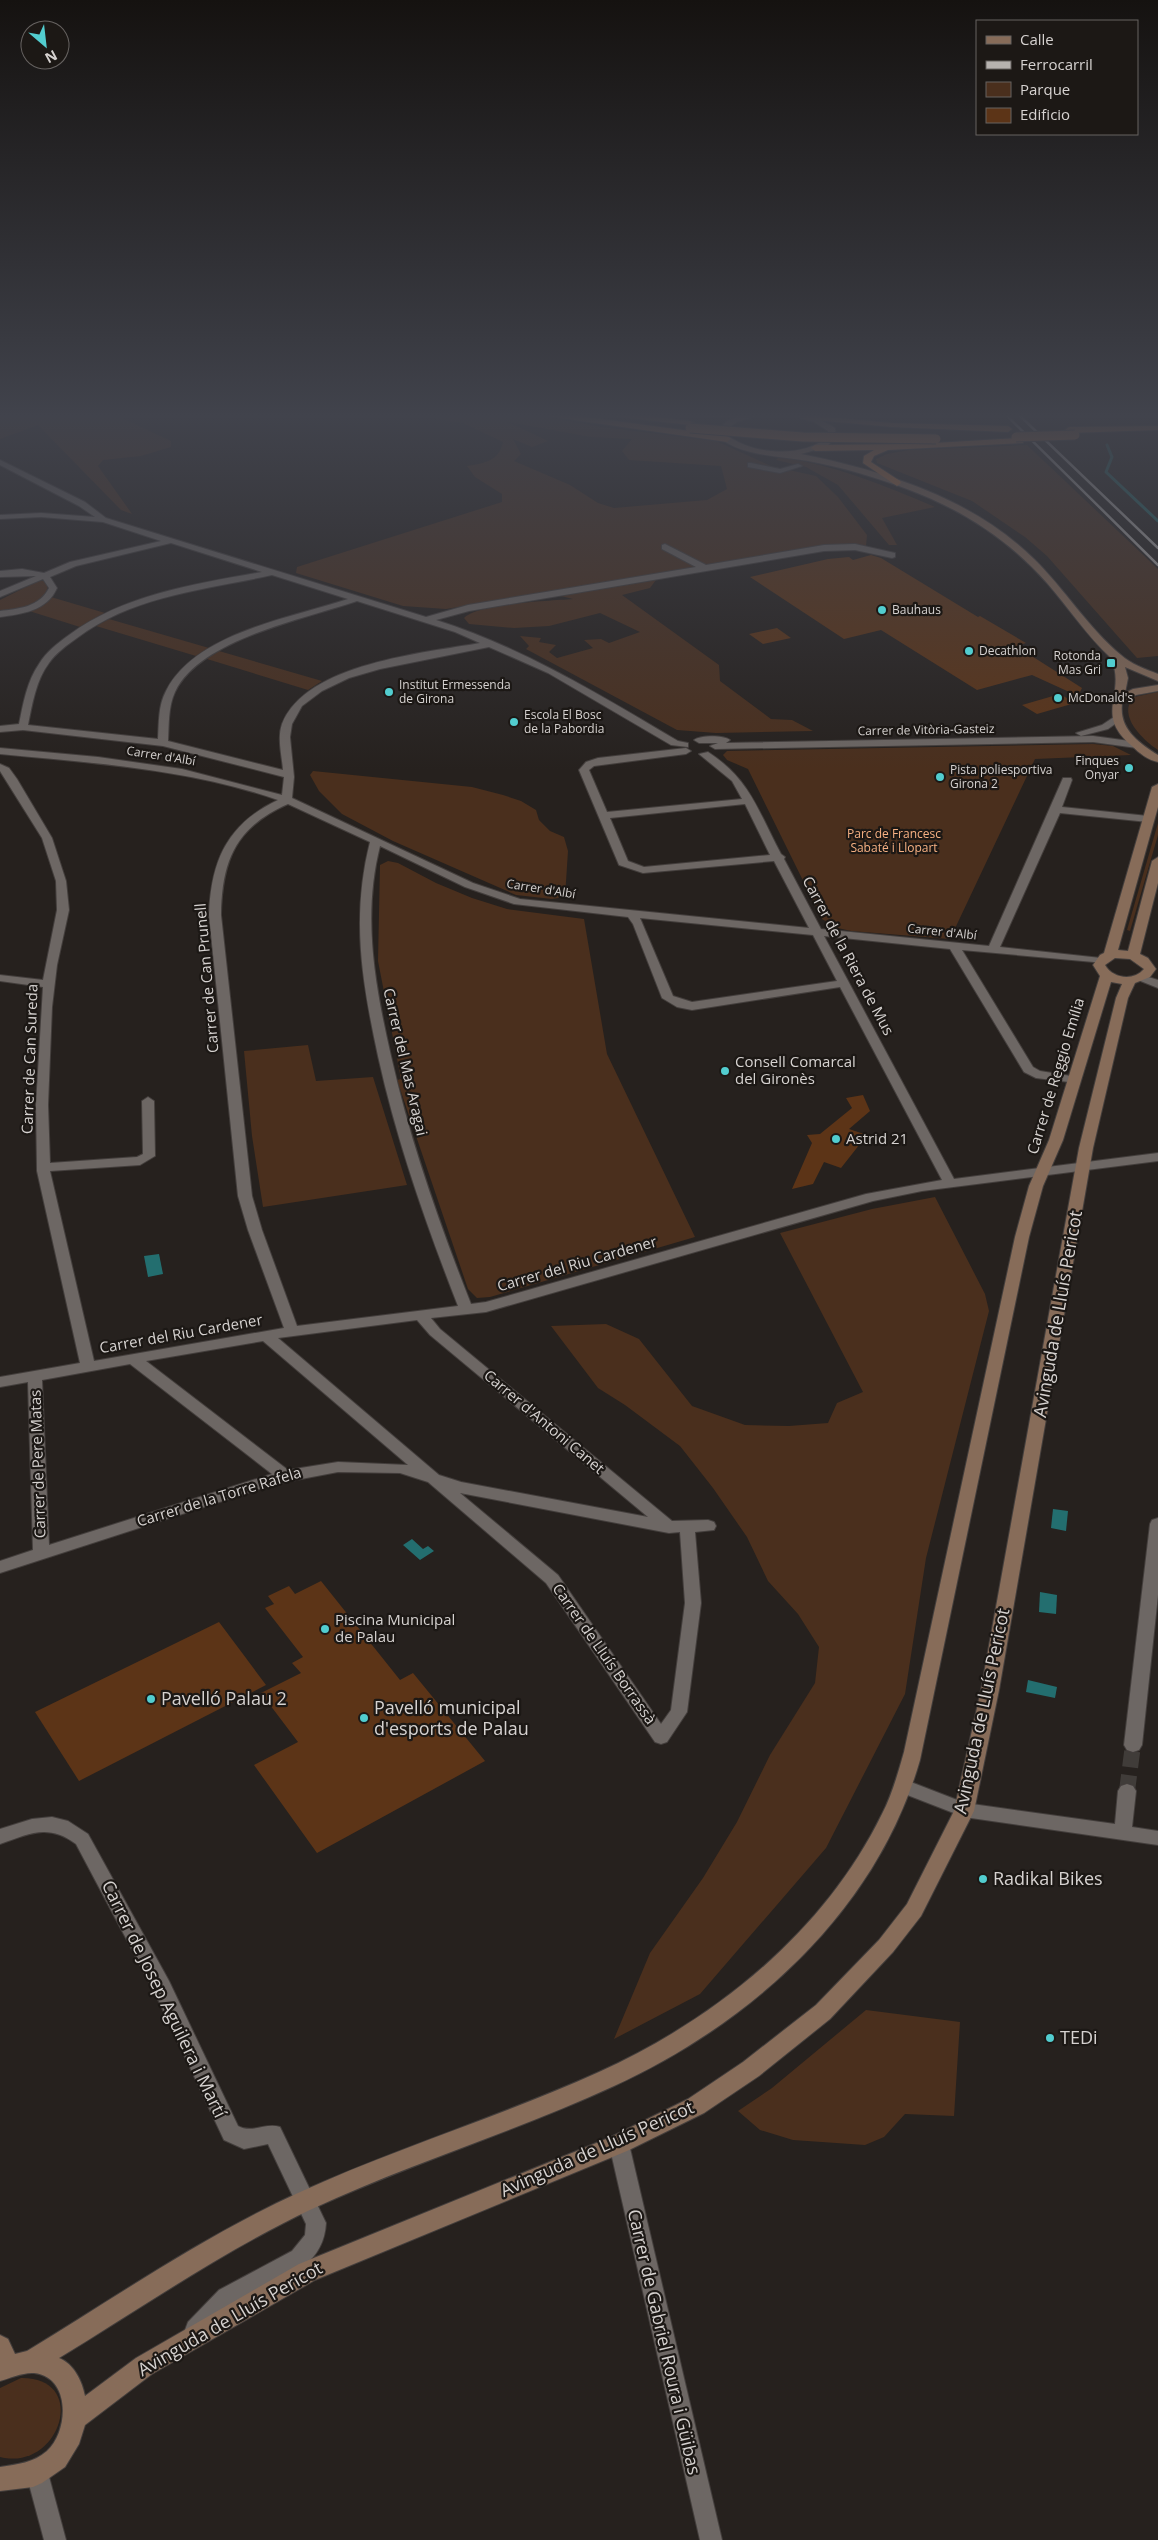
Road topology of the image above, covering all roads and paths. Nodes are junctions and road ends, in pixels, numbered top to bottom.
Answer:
1 (136, 533) edge
2 (146, 533) edge
3 (996, 533) edge
4 (170, 541) junction
5 (139, 547) junction
6 (665, 547) dead end
7 (892, 555) dead end
8 (704, 568) junction
9 (271, 573) junction
10 (0, 574) edge
11 (42, 575) junction
12 (0, 594) edge
13 (355, 599) junction
14 (0, 614) edge
15 (426, 620) junction
16 (492, 644) junction
17 (1115, 655) junction
18 (1158, 678) edge
19 (1158, 688) edge
20 (1119, 702) junction
21 (1118, 719) junction
22 (22, 727) junction
23 (0, 729) edge
24 (699, 740) junction
25 (163, 743) junction
26 (1138, 745) junction
27 (715, 746) junction
28 (685, 748) junction
29 (0, 751) edge
30 (704, 754) junction
31 (1158, 759) edge
32 (0, 767) edge
33 (288, 774) junction
34 (1067, 780) dead end
35 (1158, 787) edge
36 (287, 800) junction
37 (748, 801) junction
38 (1056, 809) junction
39 (603, 816) junction
40 (1148, 820) junction
41 (376, 842) junction
42 (780, 858) junction
43 (1158, 860) edge
44 (633, 915) junction
45 (818, 934) junction
46 (954, 947) junction
47 (993, 951) junction
48 (1132, 956) junction
49 (1105, 958) junction
50 (1145, 974) edge
51 (1106, 975) junction
52 (0, 978) edge
53 (844, 983) junction
54 (48, 984) junction
55 (1158, 984) edge
56 (1073, 1080) junction
57 (148, 1101) dead end
58 (1158, 1157) edge
59 (44, 1167) junction
60 (1083, 1168) junction
61 (1039, 1179) junction
62 (950, 1184) junction
63 (467, 1311) junction
64 (421, 1316) junction
65 (292, 1331) junction
66 (265, 1335) junction
67 (133, 1359) junction
68 (88, 1367) junction
69 (35, 1376) junction
70 (0, 1382) edge
71 (285, 1476) junction
72 (430, 1476) junction
73 (1158, 1524) edge
74 (687, 1526) junction
75 (708, 1526) dead end
76 (669, 1527) junction
77 (41, 1552) junction
78 (0, 1567) edge
79 (1133, 1746) tunnel mouth
80 (903, 1786) junction
81 (1127, 1791) tunnel mouth
82 (964, 1810) junction
83 (1123, 1833) junction
84 (0, 1837) edge
85 (1158, 1838) edge
86 (618, 2144) junction
87 (306, 2201) junction
88 (187, 2340) junction
89 (3, 2361) edge
90 (32, 2362) junction
91 (76, 2417) junction
92 (38, 2472) junction
93 (0, 2479) edge
94 (56, 2540) edge
95 (711, 2540) edge

1 - 5 street
2 - 4 street
3 - 17 street
4 - 5 street
4 - 9 street
5 - 11 street
6 - 8 street
7 - 8 street
8 - 15 street
9 - 13 street
9 - 22 street
10 - 11 street
11 - 12 street
11 - 14 street
13 - 15 street
13 - 25 street
15 - 16 street
16 - 28 street
16 - 33 street
17 - 18 street
17 - 20 street
19 - 20 street
20 - 21 street
21 - 24 street, Carrer de Vitòria-Gasteiz
21 - 26 street
22 - 23 street, Carrer d'Albí
22 - 25 street, Carrer d'Albí
24 - 27 street
24 - 28 street, Carrer de Vitòria-Gasteiz
25 - 33 street, Carrer d'Albí
26 - 27 street, Carrer de Vitòria-Gasteiz
26 - 31 street
27 - 30 street
28 - 30 street
28 - 39 street
29 - 36 street, Carrer d'Albí
30 - 37 street, Carrer de la Riera de Mus
32 - 54 street, Carrer de Can Sureda
33 - 36 street
34 - 38 street
35 - 40 street
36 - 41 street, Carrer d'Albí
36 - 65 street, Carrer de Can Prunell
37 - 39 street
37 - 42 street, Carrer de la Riera de Mus
38 - 40 street
38 - 47 street
39 - 42 street
40 - 49 street
41 - 44 street, Carrer d'Albí
41 - 63 street, Carrer del Mas Aragai
42 - 45 street, Carrer de la Riera de Mus
43 - 48 street
44 - 45 street, Carrer d'Albí
44 - 53 street
45 - 46 street, Carrer d'Albí
45 - 53 street, Carrer de la Riera de Mus
46 - 47 street, Carrer d'Albí
46 - 56 street
47 - 49 street, Carrer d'Albí
48 - 49 street
48 - 50 street
49 - 51 street
50 - 51 street
50 - 55 street
50 - 60 street, Avinguda de Lluís Pericot
51 - 56 street, Carrer de Reggio Emília
52 - 54 street
53 - 62 street, Carrer de la Riera de Mus
54 - 59 street, Carrer de Can Sureda
56 - 61 street, Carrer de Reggio Emília
57 - 59 street
58 - 60 street, Carrer del Riu Cardener
59 - 68 street, Carrer de Can Sureda
60 - 61 street, Carrer del Riu Cardener
60 - 82 street, Avinguda de Lluís Pericot
61 - 62 street, Carrer del Riu Cardener
61 - 80 street
62 - 63 street, Carrer del Riu Cardener
63 - 64 street, Carrer del Riu Cardener
64 - 65 street, Carrer del Riu Cardener
64 - 76 street, Carrer d'Antoni Canet
65 - 66 street, Carrer del Riu Cardener
66 - 67 street, Carrer del Riu Cardener
66 - 72 street, Carrer de Lluís Borrassà
67 - 68 street, Carrer del Riu Cardener
67 - 71 street
68 - 69 street, Carrer del Riu Cardener
69 - 70 street, Carrer del Riu Cardener
69 - 77 street, Carrer de Pere Matas
71 - 72 street, Carrer de la Torre Rafela
71 - 77 street, Carrer de la Torre Rafela
72 - 74 street, Carrer de Lluís Borrassà
72 - 76 street, Carrer de la Torre Rafela
73 - 79 street
74 - 75 street, Carrer de la Torre Rafela
74 - 76 street, Carrer de la Torre Rafela
77 - 78 street, Carrer de la Torre Rafela
80 - 82 street
80 - 87 street
81 - 83 street
82 - 83 street
82 - 86 street, Avinguda de Lluís Pericot
83 - 85 street
84 - 87 street, Carrer de Josep Aguilera i Martí
86 - 88 street, Avinguda de Lluís Pericot
86 - 95 street, Carrer de Gabriel Roura i Güibas
87 - 88 street
87 - 90 street
88 - 91 street, Avinguda de Lluís Pericot
89 - 90 street
90 - 91 street
91 - 92 street
92 - 93 street
92 - 94 street

